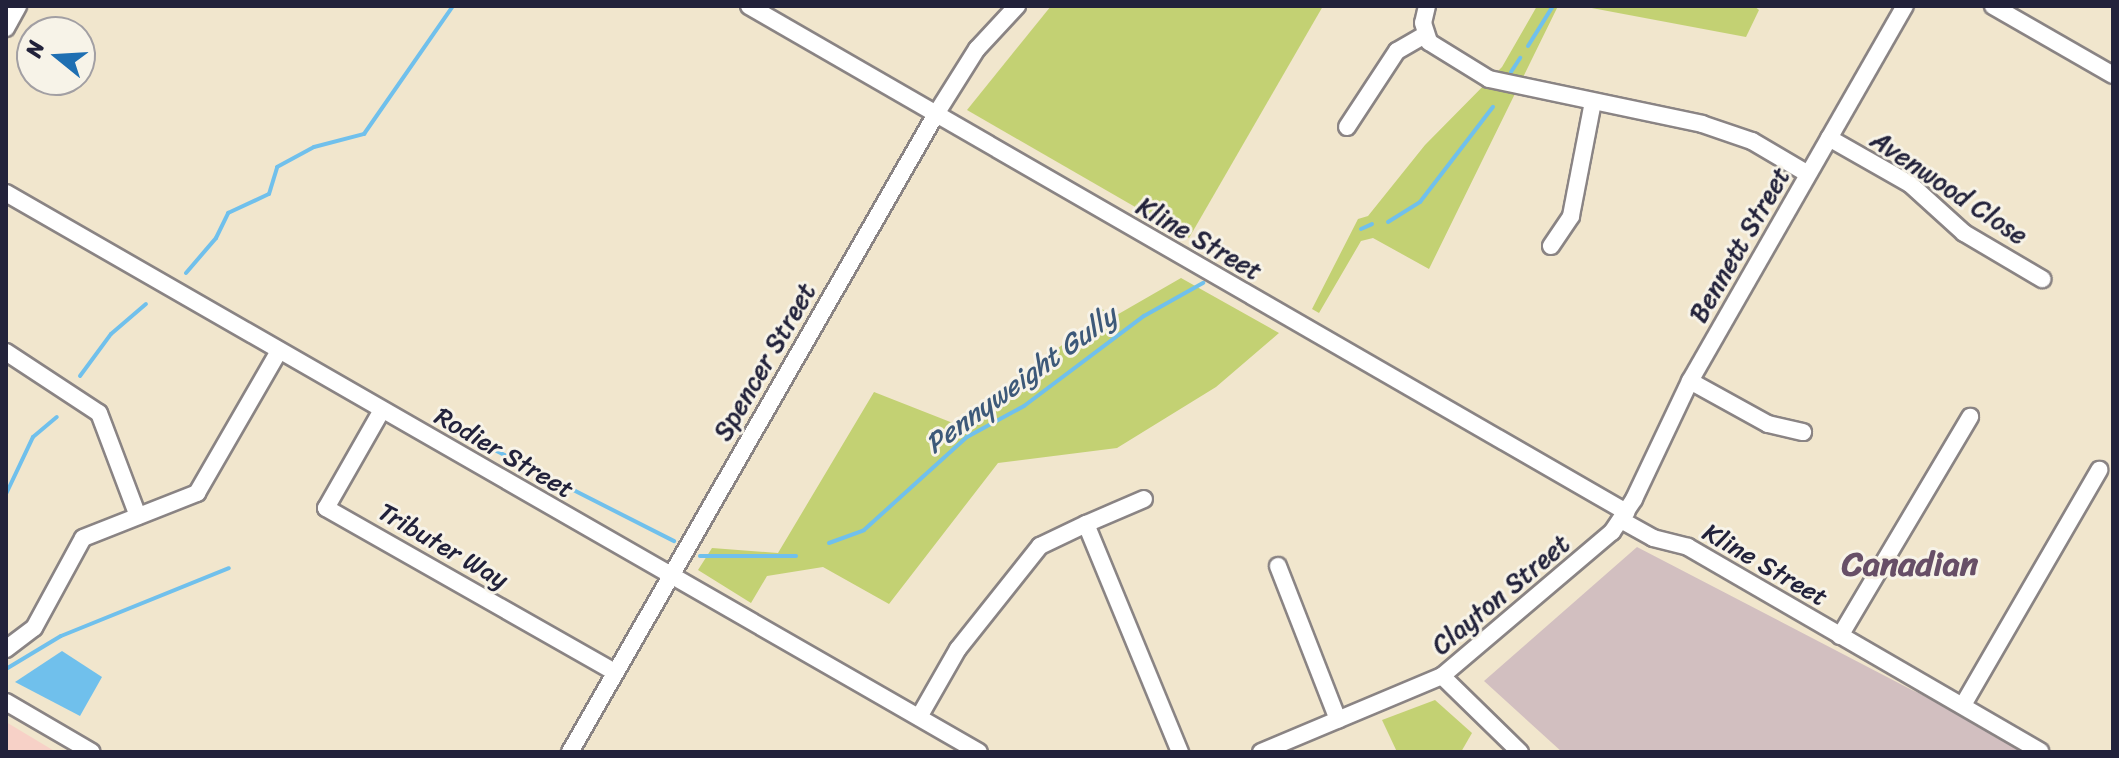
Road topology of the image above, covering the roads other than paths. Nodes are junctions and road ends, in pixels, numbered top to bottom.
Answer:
1 (18, 6) edge
2 (749, 6) edge
3 (1017, 6) edge
4 (1427, 6) edge
5 (1905, 6) edge
6 (1993, 6) edge
7 (6, 28) edge
8 (1425, 35) junction
9 (2113, 75) edge
10 (1593, 102) junction
11 (936, 114) junction
12 (1347, 127) dead end
13 (1829, 138) junction
14 (1808, 174) junction
15 (6, 193) edge
16 (1551, 246) dead end
17 (2042, 279) dead end
18 (279, 351) junction
19 (6, 352) edge
20 (1690, 381) junction
21 (382, 410) junction
22 (1970, 417) dead end
23 (1803, 432) dead end
24 (2099, 470) dead end
25 (1144, 499) dead end
26 (138, 516) junction
27 (1624, 516) junction
28 (1086, 524) junction
29 (1278, 566) dead end
30 (671, 576) junction
31 (1840, 636) junction
32 (6, 649) edge
33 (615, 672) junction
34 (1442, 676) junction
35 (6, 702) edge
36 (1963, 705) junction
37 (919, 717) junction
38 (1338, 720) junction
39 (2040, 751) edge
40 (92, 752) edge
41 (570, 752) edge
42 (979, 752) edge
43 (1180, 752) edge
44 (1261, 752) edge
45 (1520, 752) edge

1 - 7 street
2 - 11 street, Kline Street
3 - 11 street, Spencer Street
4 - 8 street
5 - 13 street, Bennett Street
6 - 9 street
8 - 10 street
8 - 12 street
10 - 14 street
10 - 16 street
11 - 27 street, Kline Street
11 - 30 street, Spencer Street
13 - 14 street, Bennett Street
13 - 17 street, Avenwood Close
14 - 20 street, Bennett Street
15 - 18 street, Rodier Street
18 - 21 street, Rodier Street
18 - 26 street
19 - 26 street
20 - 23 street
20 - 27 street, Bennett Street
21 - 30 street, Rodier Street
21 - 33 street, Tributer Way
22 - 31 street
24 - 36 street
25 - 28 street
26 - 32 street
27 - 31 street, Kline Street
27 - 34 street, Clayton Street
28 - 37 street
28 - 43 street
29 - 38 street
30 - 33 street, Spencer Street
30 - 37 street, Rodier Street
31 - 36 street, Kline Street
33 - 41 street, Spencer Street
34 - 38 street, Clayton Street
34 - 45 street
35 - 40 street
36 - 39 street, Kline Street
37 - 42 street, Rodier Street
38 - 44 street, Clayton Street

